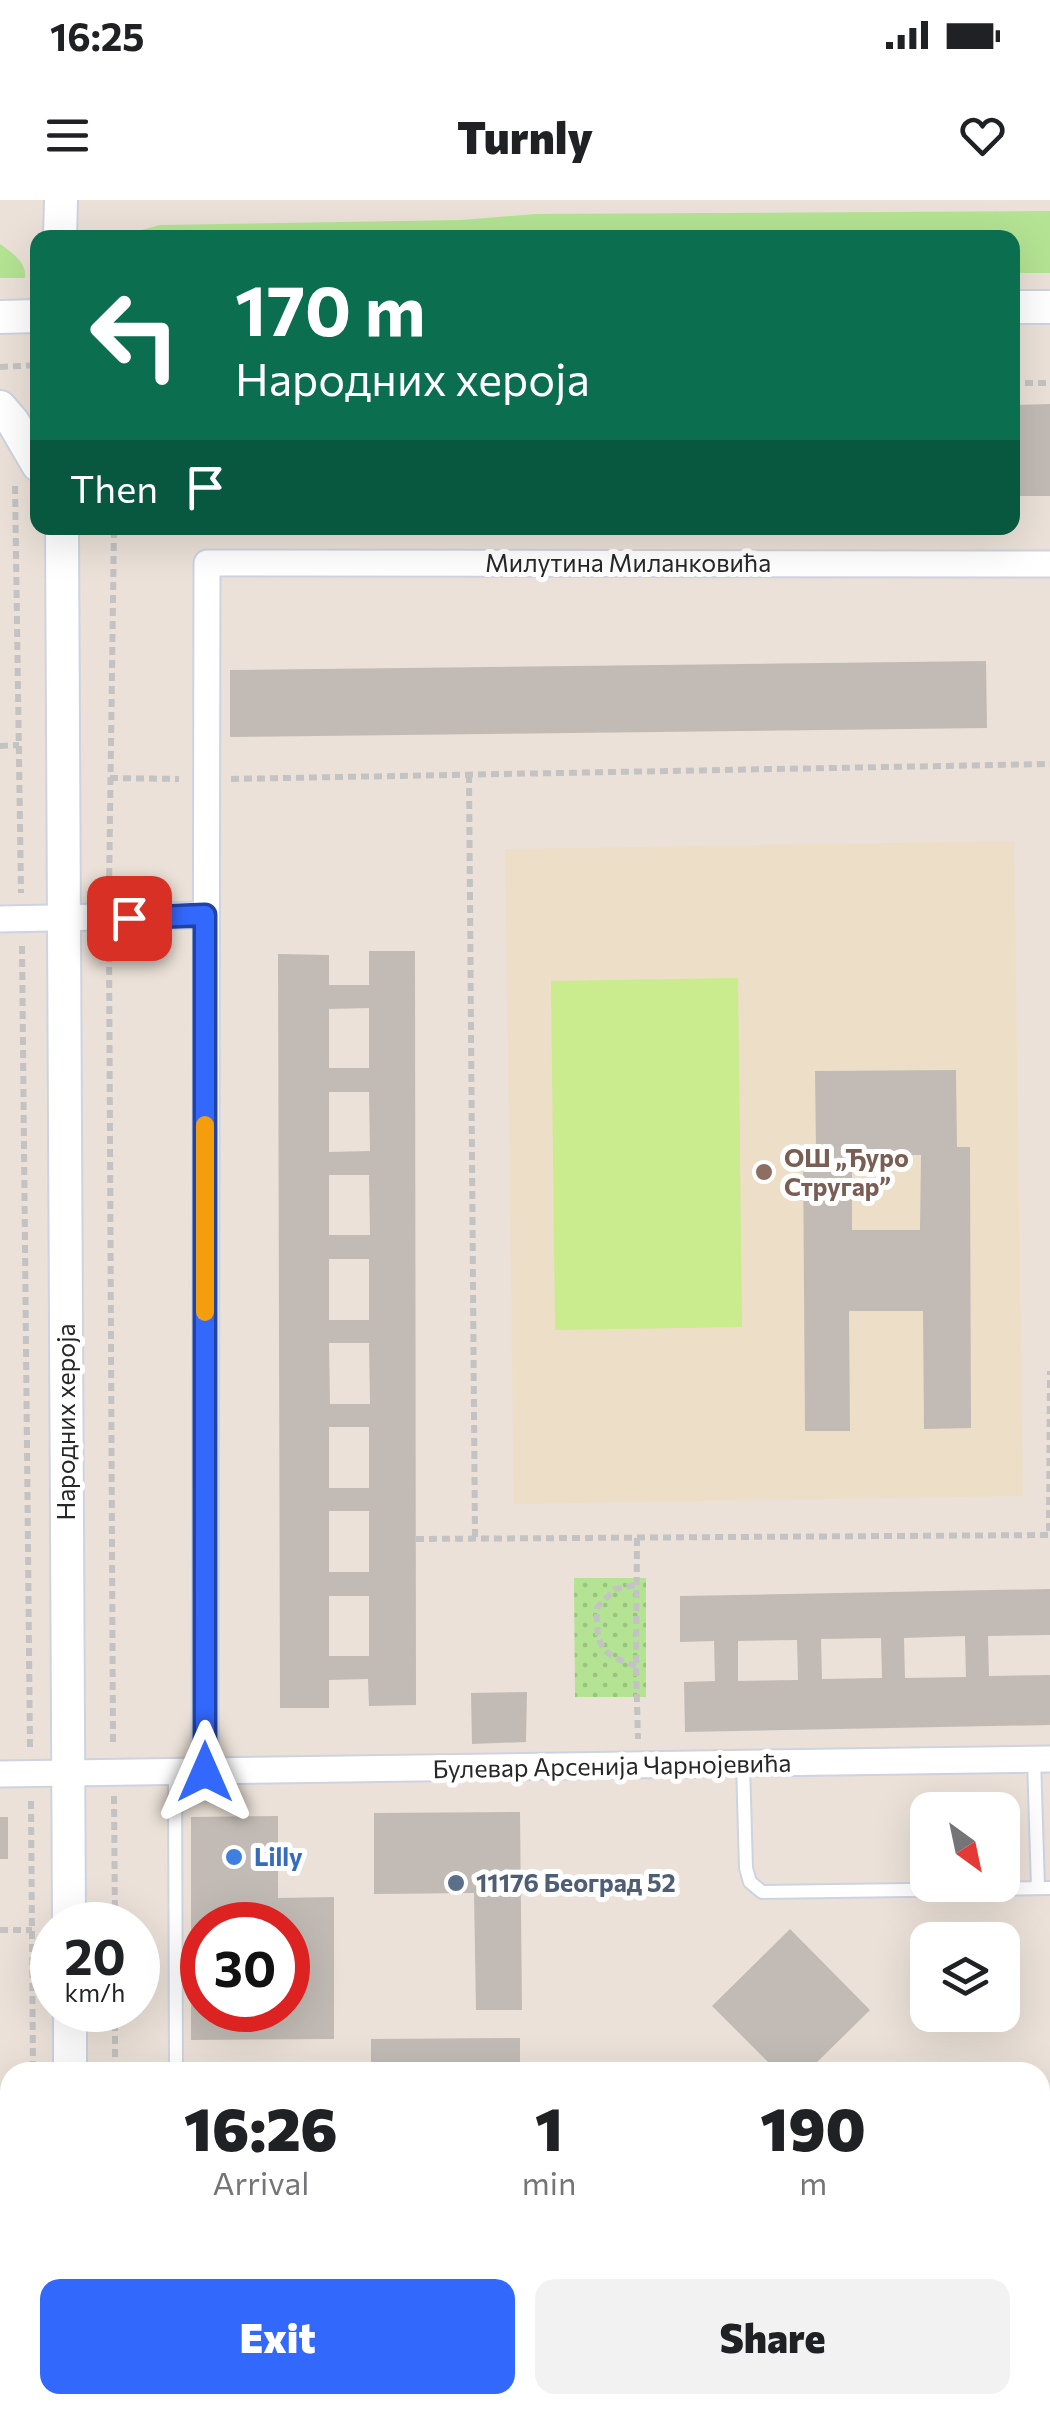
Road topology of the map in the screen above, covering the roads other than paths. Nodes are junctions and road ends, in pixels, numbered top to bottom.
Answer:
1 (60, 200) edge
2 (60, 230) edge
3 (1020, 307) edge
4 (1050, 307) edge
5 (30, 316) edge
6 (0, 317) edge
7 (0, 407) edge
8 (26, 473) edge
9 (62, 535) edge
10 (1050, 564) edge
11 (205, 915) junction
12 (64, 918) junction
13 (11, 919) edge
14 (1042, 1759) edge
15 (743, 1764) junction
16 (205, 1772) junction
17 (174, 1773) junction
18 (0, 1774) edge
19 (68, 1774) junction
20 (1044, 1888) edge
21 (69, 1902) edge
22 (70, 2032) edge
23 (70, 2062) edge
24 (176, 2062) edge

1 - 2 street
3 - 4 street
5 - 6 street
7 - 8 street
9 - 12 street, Народних хероја
10 - 11 street, Милутина Миланковића
11 - 12 street
11 - 16 street
12 - 13 street
12 - 19 street, Народних хероја
14 - 15 street, Булевар Арсенија Чарнојевића
14 - 20 lane
15 - 16 street, Булевар Арсенија Чарнојевића
15 - 20 lane
16 - 17 street, Булевар Арсенија Чарнојевића
17 - 19 street, Булевар Арсенија Чарнојевића
17 - 24 lane
18 - 19 street, Булевар Арсенија Чарнојевића
19 - 21 street, Народних хероја
22 - 23 street

